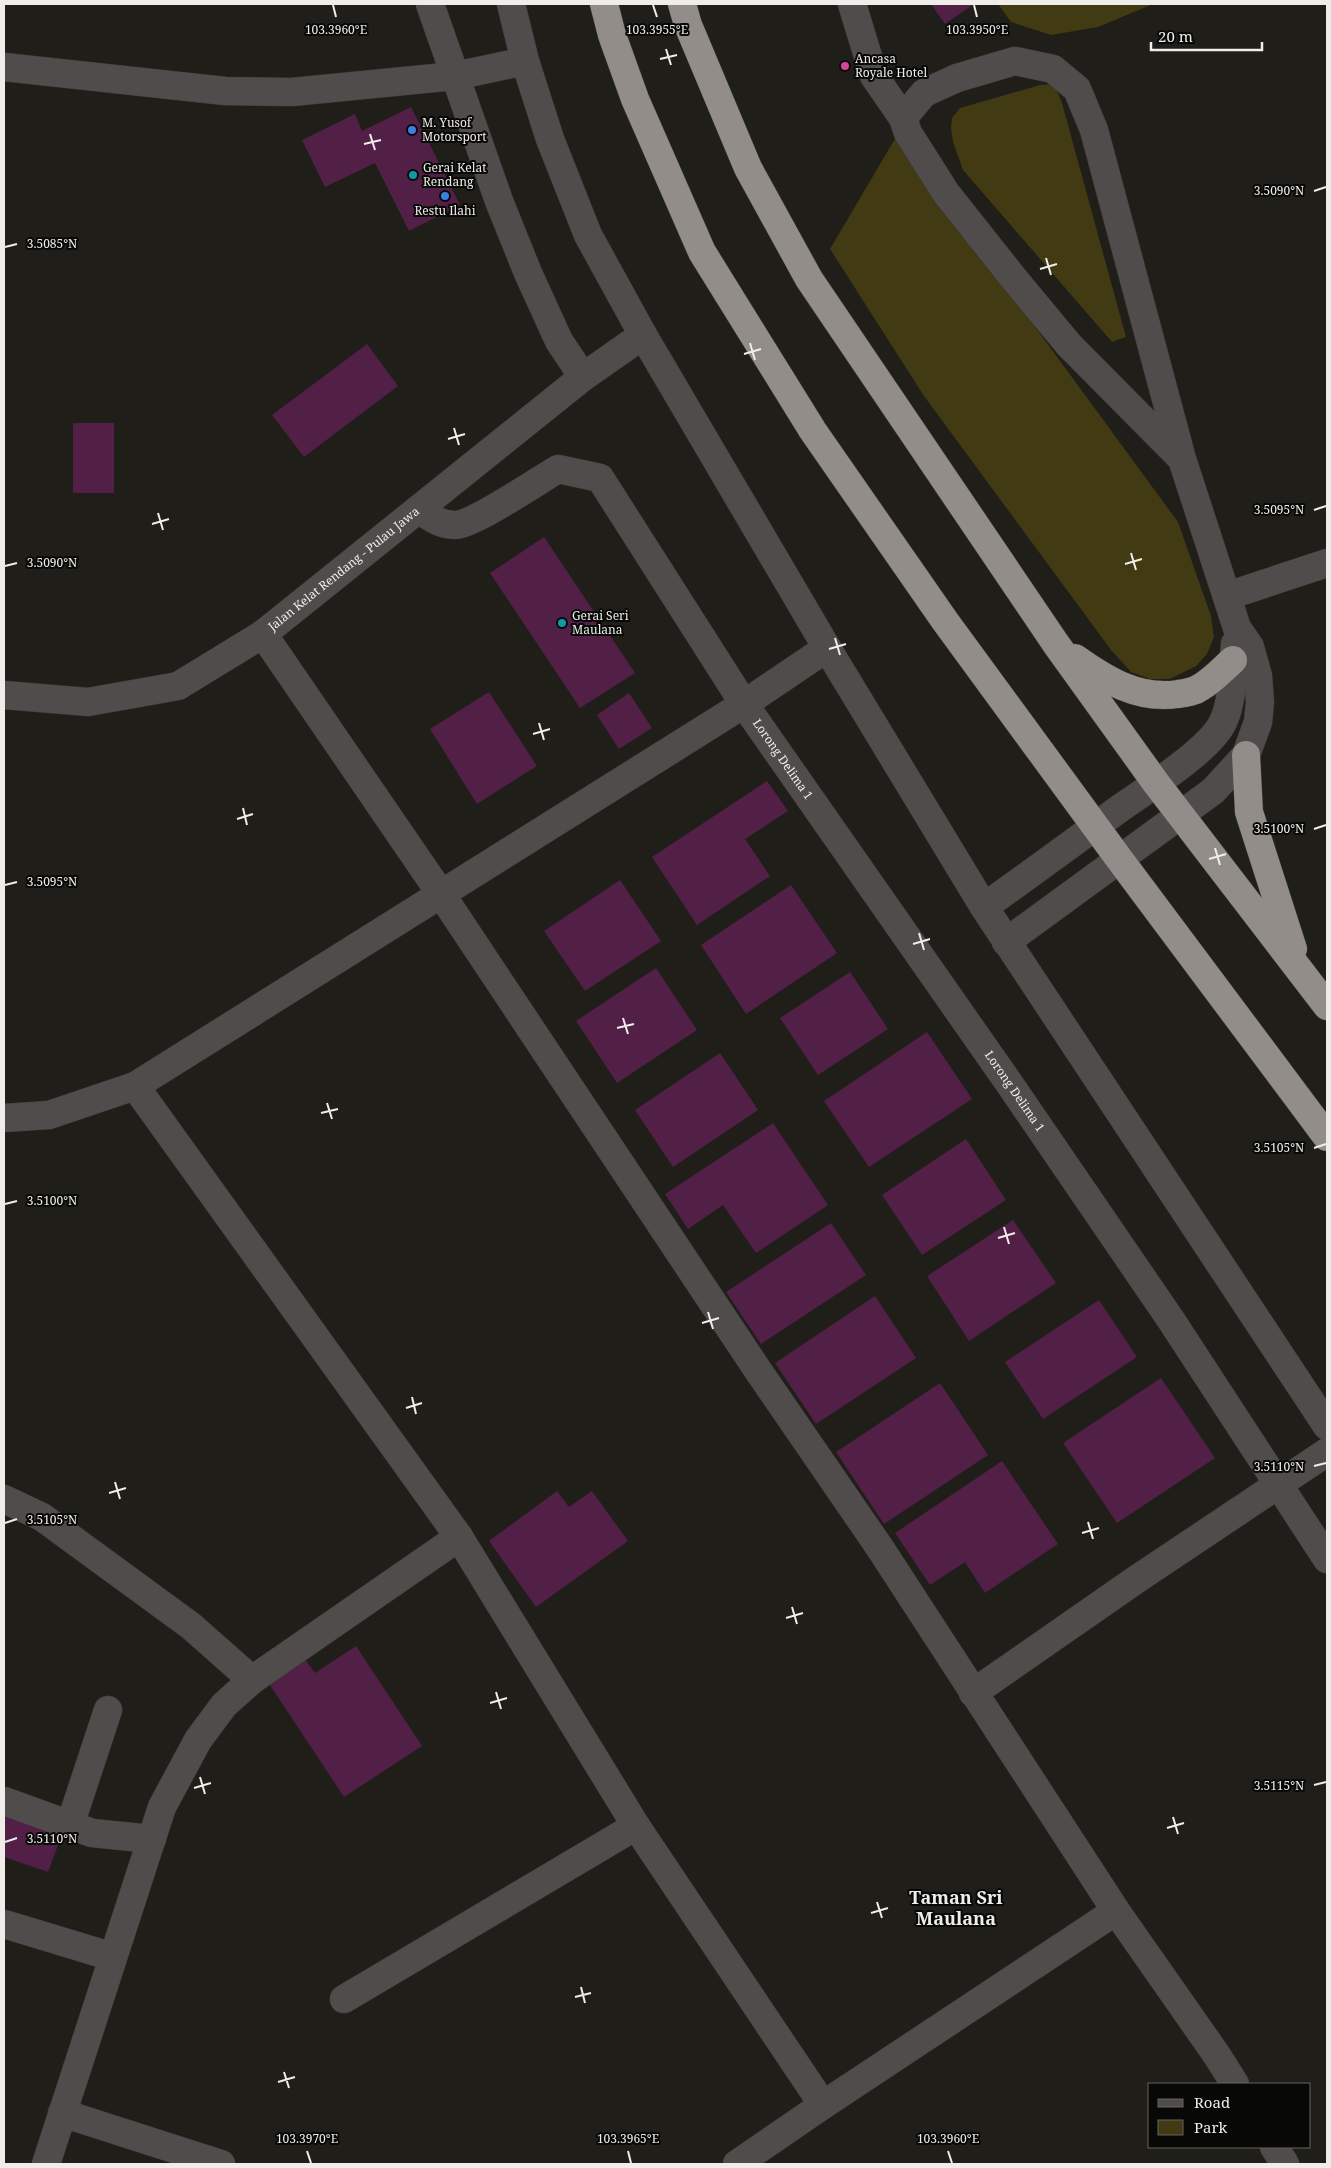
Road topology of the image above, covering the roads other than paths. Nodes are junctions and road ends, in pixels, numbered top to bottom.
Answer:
1 (430, 4) edge
2 (511, 4) edge
3 (604, 4) edge
4 (682, 4) edge
5 (852, 4) edge
6 (525, 61) junction
7 (4, 67) edge
8 (455, 76) junction
9 (903, 118) junction
10 (643, 335) junction
11 (583, 377) junction
12 (1182, 460) junction
13 (420, 510) junction
14 (1327, 563) edge
15 (1226, 596) junction
16 (1237, 628) junction
17 (263, 634) junction
18 (1056, 644) junction
19 (827, 648) junction
20 (1233, 660) junction
21 (4, 695) edge
22 (744, 704) junction
23 (1246, 755) junction
24 (1156, 783) junction
25 (1181, 816) junction
26 (1095, 826) junction
27 (1120, 860) junction
28 (441, 894) junction
29 (984, 907) junction
30 (1006, 942) junction
31 (1304, 977) junction
32 (1327, 1006) edge
33 (134, 1086) junction
34 (4, 1118) edge
35 (1327, 1137) edge
36 (1327, 1426) edge
37 (1327, 1452) edge
38 (1278, 1483) junction
39 (4, 1499) edge
40 (460, 1537) junction
41 (1327, 1559) edge
42 (252, 1680) junction
43 (973, 1693) junction
44 (108, 1710) dead end
45 (4, 1801) edge
46 (70, 1825) junction
47 (636, 1826) junction
48 (152, 1839) junction
49 (1116, 1911) junction
50 (4, 1924) edge
51 (113, 1957) junction
52 (344, 1999) dead end
53 (1234, 2083) edge
54 (823, 2105) junction
55 (62, 2113) junction
56 (1275, 2148) edge
57 (46, 2164) edge
58 (221, 2164) edge
59 (737, 2164) edge
60 (1285, 2164) edge

1 - 8 street
2 - 6 street
3 - 26 highway
4 - 18 highway
5 - 9 street
6 - 8 street
6 - 10 street
7 - 8 street
8 - 11 street
9 - 12 street
9 - 12 street
10 - 11 street, Jalan Kelat Rendang - Pulau Jawa
10 - 19 street
11 - 13 street, Jalan Kelat Rendang - Pulau Jawa
12 - 15 street
13 - 17 street, Jalan Kelat Rendang - Pulau Jawa
13 - 22 street, Lorong Delima 1
14 - 15 street
15 - 16 street
16 - 20 street
16 - 23 street
17 - 21 street, Jalan Kelat Rendang - Pulau Jawa
17 - 28 street
18 - 20 highway
18 - 24 highway
19 - 22 street
19 - 29 street
20 - 24 street
22 - 28 street
22 - 38 street, Lorong Delima 1
23 - 25 street
23 - 31 highway
24 - 25 highway
24 - 26 street
25 - 27 street
25 - 31 highway
26 - 27 highway
26 - 29 street
27 - 30 street
27 - 35 highway
28 - 33 street
28 - 43 street
29 - 30 street
30 - 36 street
31 - 32 highway
33 - 34 street
33 - 40 street
37 - 38 street
38 - 41 street, Lorong Delima 1
38 - 43 street
39 - 42 street
40 - 42 street
40 - 47 street
42 - 48 street
43 - 49 street
44 - 46 street
45 - 46 street
46 - 48 street
47 - 52 street
47 - 54 street
48 - 51 street
49 - 53 street
49 - 54 street
50 - 51 street
51 - 55 street
54 - 59 street
55 - 57 street
55 - 58 street
56 - 60 street

